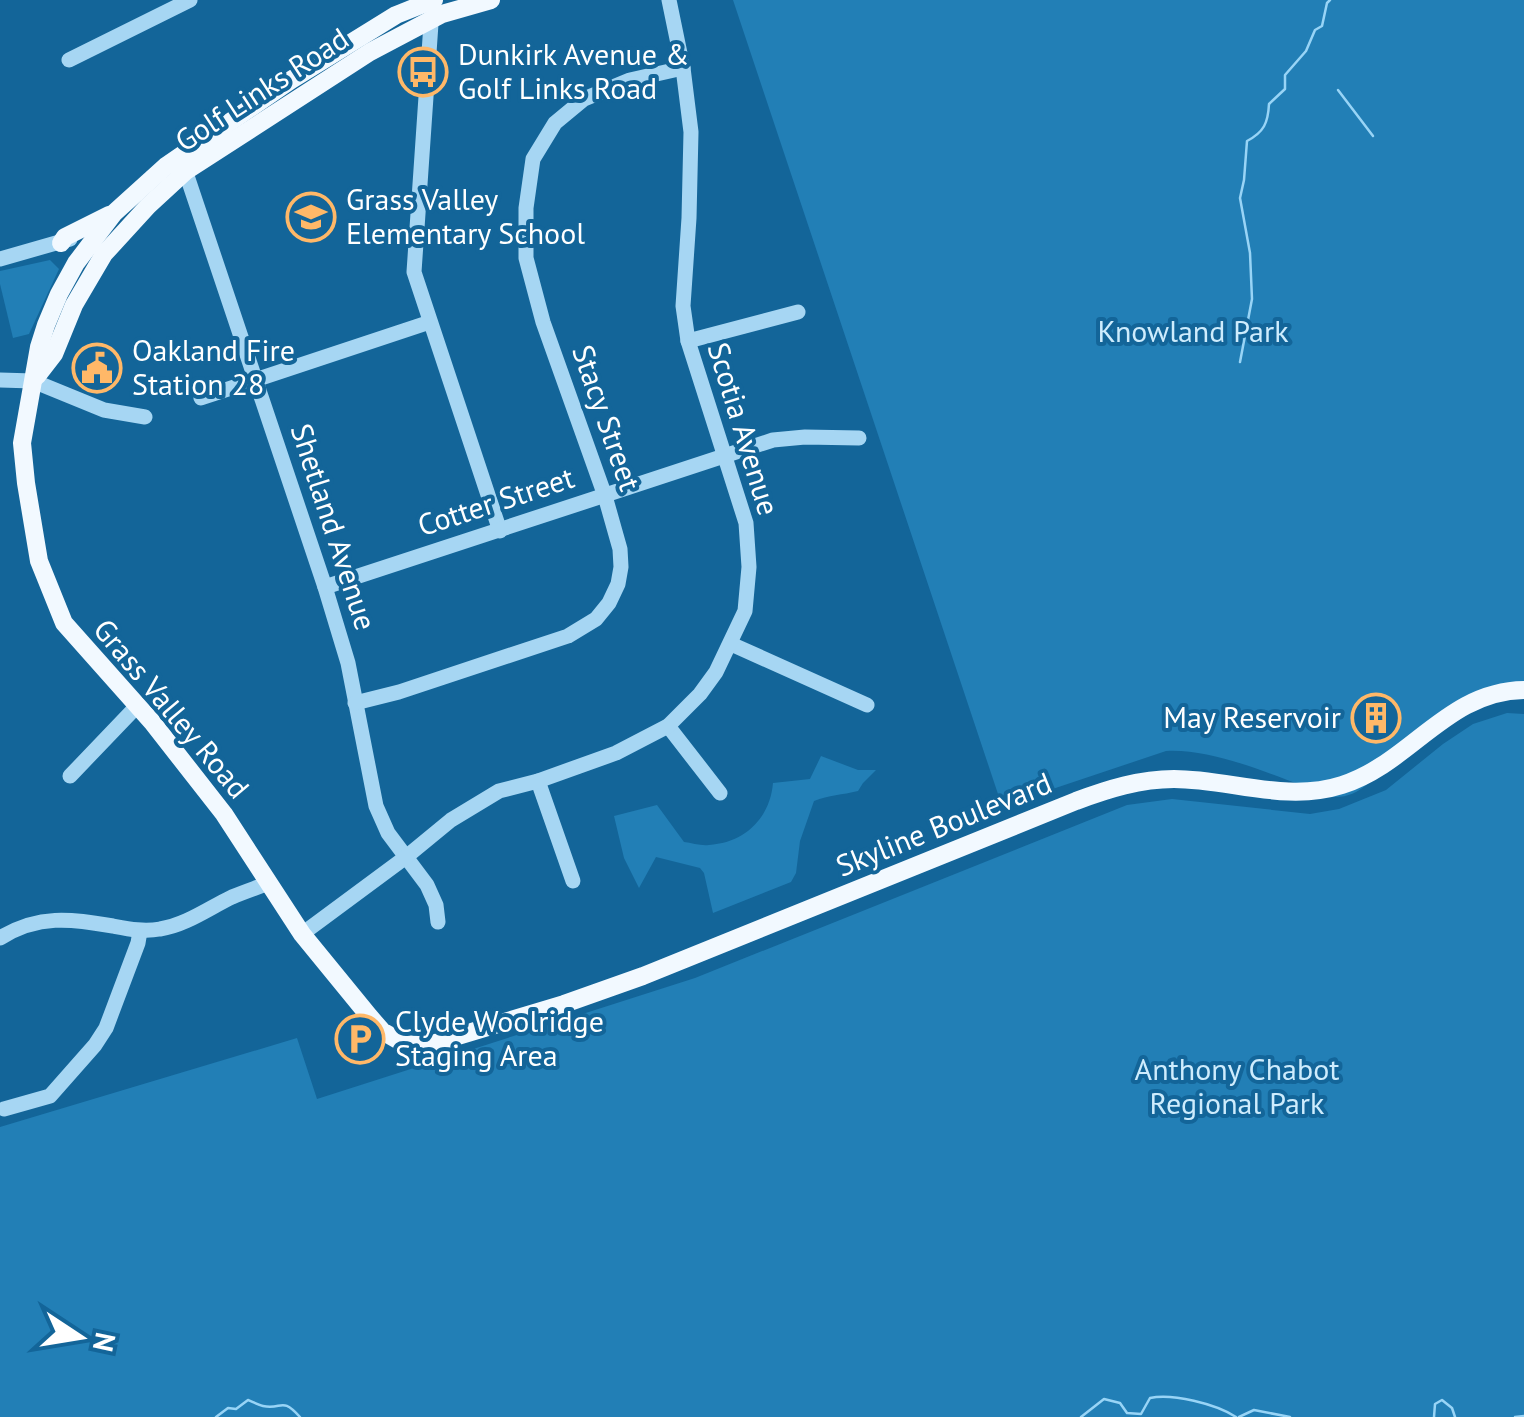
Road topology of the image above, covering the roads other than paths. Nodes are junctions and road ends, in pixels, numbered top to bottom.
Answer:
1 (190, 0) edge
2 (491, 0) edge
3 (669, 0) edge
4 (432, 5) edge
5 (70, 60) dead end
6 (683, 68) junction
7 (183, 164) junction
8 (114, 213) junction
9 (61, 243) junction
10 (94, 253) junction
11 (0, 259) edge
12 (798, 312) dead end
13 (430, 322) junction
14 (688, 340) junction
15 (0, 380) edge
16 (256, 380) junction
17 (33, 381) junction
18 (201, 398) dead end
19 (145, 416) dead end
20 (859, 438) dead end
21 (725, 455) junction
22 (604, 496) junction
23 (500, 530) junction
24 (325, 587) junction
25 (731, 644) junction
26 (1524, 690) edge
27 (355, 703) junction
28 (867, 705) dead end
29 (137, 706) junction
30 (668, 726) junction
31 (70, 776) dead end
32 (538, 781) junction
33 (720, 794) dead end
34 (406, 857) junction
35 (573, 881) dead end
36 (269, 884) junction
37 (438, 922) dead end
38 (140, 931) junction
39 (302, 934) junction
40 (0, 938) edge
41 (382, 1030) joint
42 (4, 1108) dead end

1 - 5 street
2 - 4 main road, Golf Links Road
3 - 6 street, Scotia Avenue
4 - 7 main road, Golf Links Road
4 - 13 street
6 - 14 street, Scotia Avenue
6 - 22 street, Stacy Street
7 - 8 main road, Golf Links Road
7 - 10 main road, Golf Links Road
7 - 16 street, Shetland Avenue
8 - 9 main road
8 - 10 main road, Golf Links Road
9 - 10 street
9 - 11 street
10 - 17 main road, Grass Valley Road
12 - 14 street
13 - 16 street
13 - 23 street
14 - 21 street, Scotia Avenue
15 - 17 street
16 - 18 street
16 - 24 street, Shetland Avenue
17 - 19 street
17 - 29 main road, Grass Valley Road
20 - 21 street, Cotter Street
21 - 22 street, Cotter Street
21 - 25 street, Scotia Avenue
22 - 23 street, Cotter Street
22 - 27 street, Stacy Street
23 - 24 street, Cotter Street
24 - 27 street, Shetland Avenue
25 - 28 street
25 - 30 street, Scotia Avenue
26 - 41 main road, Skyline Boulevard
27 - 34 street, Shetland Avenue
29 - 31 street
29 - 36 main road, Grass Valley Road
30 - 32 street, Scotia Avenue
30 - 33 street
32 - 34 street, Scotia Avenue
32 - 35 street
34 - 37 street, Shetland Avenue
34 - 39 street, Scotia Avenue
36 - 38 street
36 - 39 main road, Grass Valley Road
38 - 40 street
38 - 42 street
39 - 41 main road, Grass Valley Road

